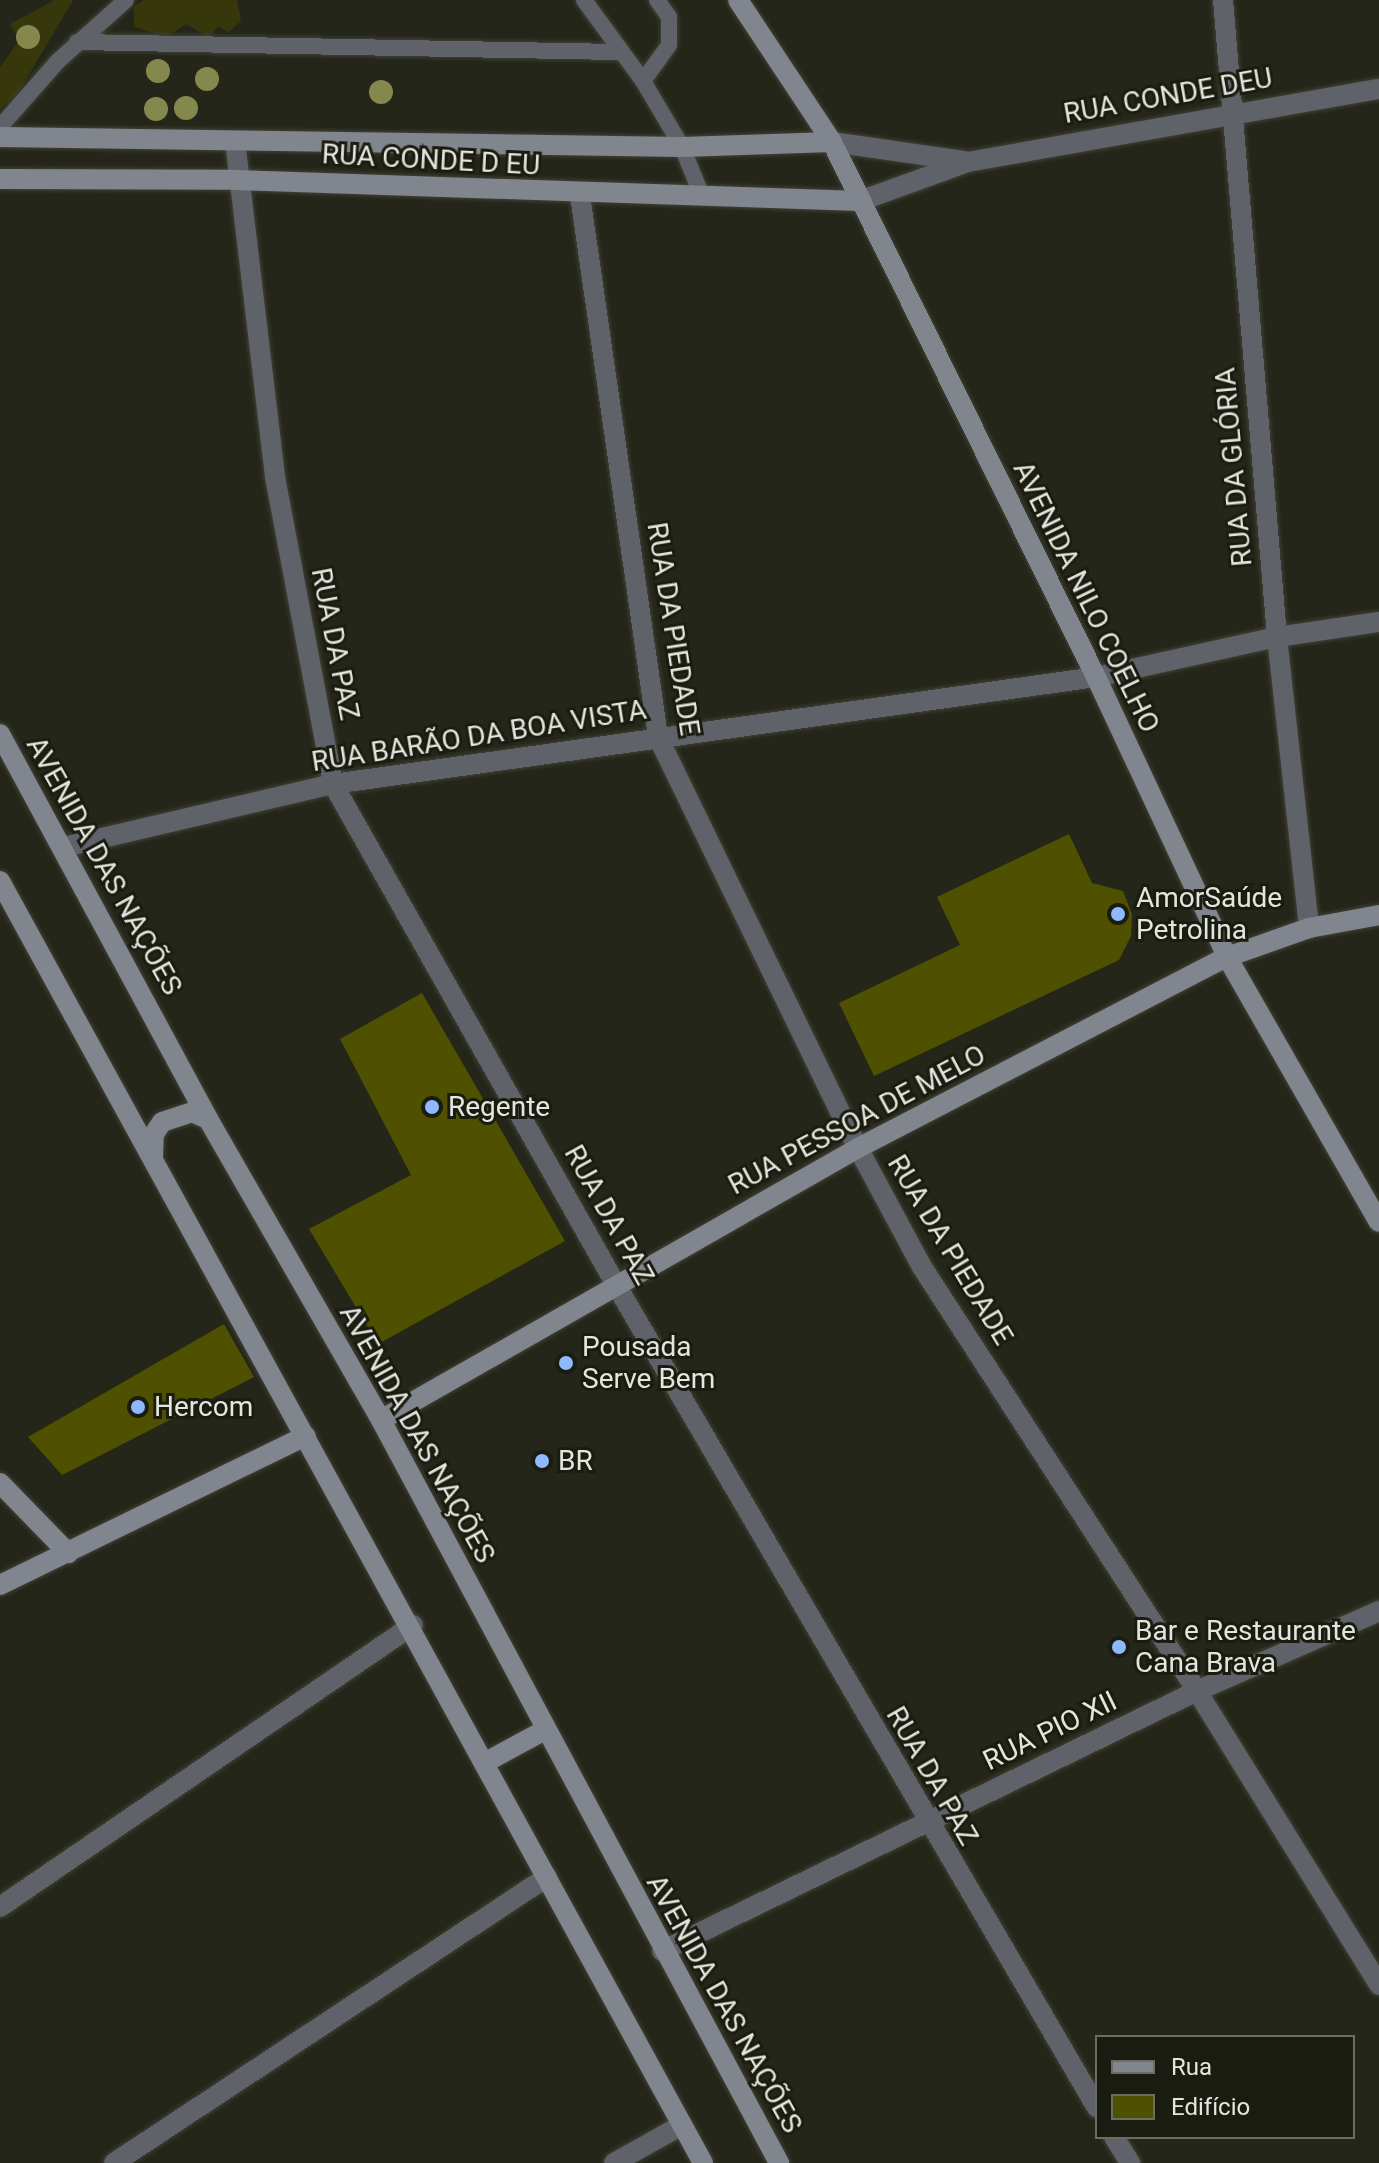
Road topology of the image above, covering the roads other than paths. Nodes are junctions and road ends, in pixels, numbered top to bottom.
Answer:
1 (126, 0) edge
2 (584, 0) edge
3 (657, 0) edge
4 (738, 0) edge
5 (1223, 0) edge
6 (77, 42) junction
7 (620, 52) junction
8 (643, 81) junction
9 (1379, 89) edge
10 (1231, 111) junction
11 (0, 127) edge
12 (0, 137) edge
13 (235, 141) junction
14 (832, 142) junction
15 (682, 147) junction
16 (968, 162) junction
17 (0, 179) edge
18 (236, 180) junction
19 (580, 195) junction
20 (702, 196) junction
21 (860, 201) junction
22 (1379, 622) edge
23 (1277, 637) junction
24 (1096, 677) junction
25 (0, 734) edge
26 (658, 737) junction
27 (333, 784) junction
28 (64, 847) junction
29 (0, 881) edge
30 (1379, 915) edge
31 (1309, 928) junction
32 (1227, 957) junction
33 (208, 1119) junction
34 (858, 1148) junction
35 (153, 1158) junction
36 (1379, 1222) edge
37 (615, 1283) junction
38 (381, 1420) junction
39 (306, 1436) junction
40 (0, 1483) edge
41 (68, 1553) junction
42 (0, 1585) edge
43 (1379, 1611) edge
44 (413, 1625) junction
45 (1197, 1691) junction
46 (545, 1730) junction
47 (486, 1762) junction
48 (926, 1821) junction
49 (547, 1877) junction
50 (0, 1907) edge
51 (662, 1951) junction
52 (1379, 1985) edge
53 (1095, 2105) edge
54 (682, 2125) junction
55 (1115, 2139) edge
56 (114, 2163) edge
57 (614, 2163) edge
58 (703, 2163) edge
59 (779, 2163) edge
60 (1130, 2163) edge

1 - 6 lane
2 - 7 lane
3 - 8 lane
4 - 14 main road, AVENIDA NILO COELHO
5 - 10 street, RUA DA GLÓRIA
6 - 7 lane
6 - 11 lane
7 - 8 lane
8 - 15 lane
9 - 10 street, RUA CONDE DEU
10 - 16 street, RUA CONDE DEU
10 - 23 street, RUA DA GLÓRIA
12 - 13 main road, RUA CONDE D EU
13 - 15 main road, RUA CONDE D EU
13 - 18 street, RUA DA PAZ
14 - 15 main road, RUA CONDE D EU
14 - 16 street, RUA CONDE DEU
14 - 21 main road, AVENIDA NILO COELHO
15 - 20 lane
16 - 21 street, RUA CONDE DEU
17 - 18 main road, RUA CONDE D EU
18 - 19 main road, RUA CONDE D EU
18 - 27 street, RUA DA PAZ
19 - 20 main road, RUA CONDE D EU
19 - 26 street, RUA DA PIEDADE
20 - 21 main road, RUA CONDE D EU
21 - 24 main road, AVENIDA NILO COELHO
22 - 23 street, RUA BARÃO DA BOA VISTA
23 - 24 street, RUA BARÃO DA BOA VISTA
23 - 31 street, RUA DA GLÓRIA
24 - 26 street, RUA BARÃO DA BOA VISTA
24 - 32 main road, AVENIDA NILO COELHO
25 - 28 main road, AVENIDA DAS NAÇÕES
26 - 27 street, RUA BARÃO DA BOA VISTA
26 - 34 street, RUA DA PIEDADE
27 - 28 street, RUA BARÃO DA BOA VISTA
27 - 37 street, RUA DA PAZ
28 - 33 main road, AVENIDA DAS NAÇÕES
29 - 35 main road
30 - 31 main road, RUA PESSOA DE MELO
31 - 32 main road, RUA PESSOA DE MELO
32 - 34 main road, RUA PESSOA DE MELO
32 - 36 main road, AVENIDA NILO COELHO
33 - 35 main road
33 - 38 main road, AVENIDA DAS NAÇÕES
34 - 37 main road, RUA PESSOA DE MELO
34 - 45 street, RUA DA PIEDADE
35 - 39 main road
37 - 38 main road, RUA PESSOA DE MELO
37 - 48 street, RUA DA PAZ
38 - 46 main road, AVENIDA DAS NAÇÕES
39 - 41 main road
39 - 44 main road
40 - 41 main road
41 - 42 main road
43 - 45 street, RUA PIO XII
44 - 47 main road
44 - 50 street
45 - 48 street, RUA PIO XII
45 - 52 street, RUA DA PIEDADE
46 - 47 main road
46 - 51 main road, AVENIDA DAS NAÇÕES
47 - 49 main road
48 - 51 street, RUA PIO XII
48 - 53 street, RUA DA PAZ
49 - 54 main road
49 - 56 street
51 - 59 main road, AVENIDA DAS NAÇÕES
54 - 57 street
54 - 58 main road
55 - 60 street

